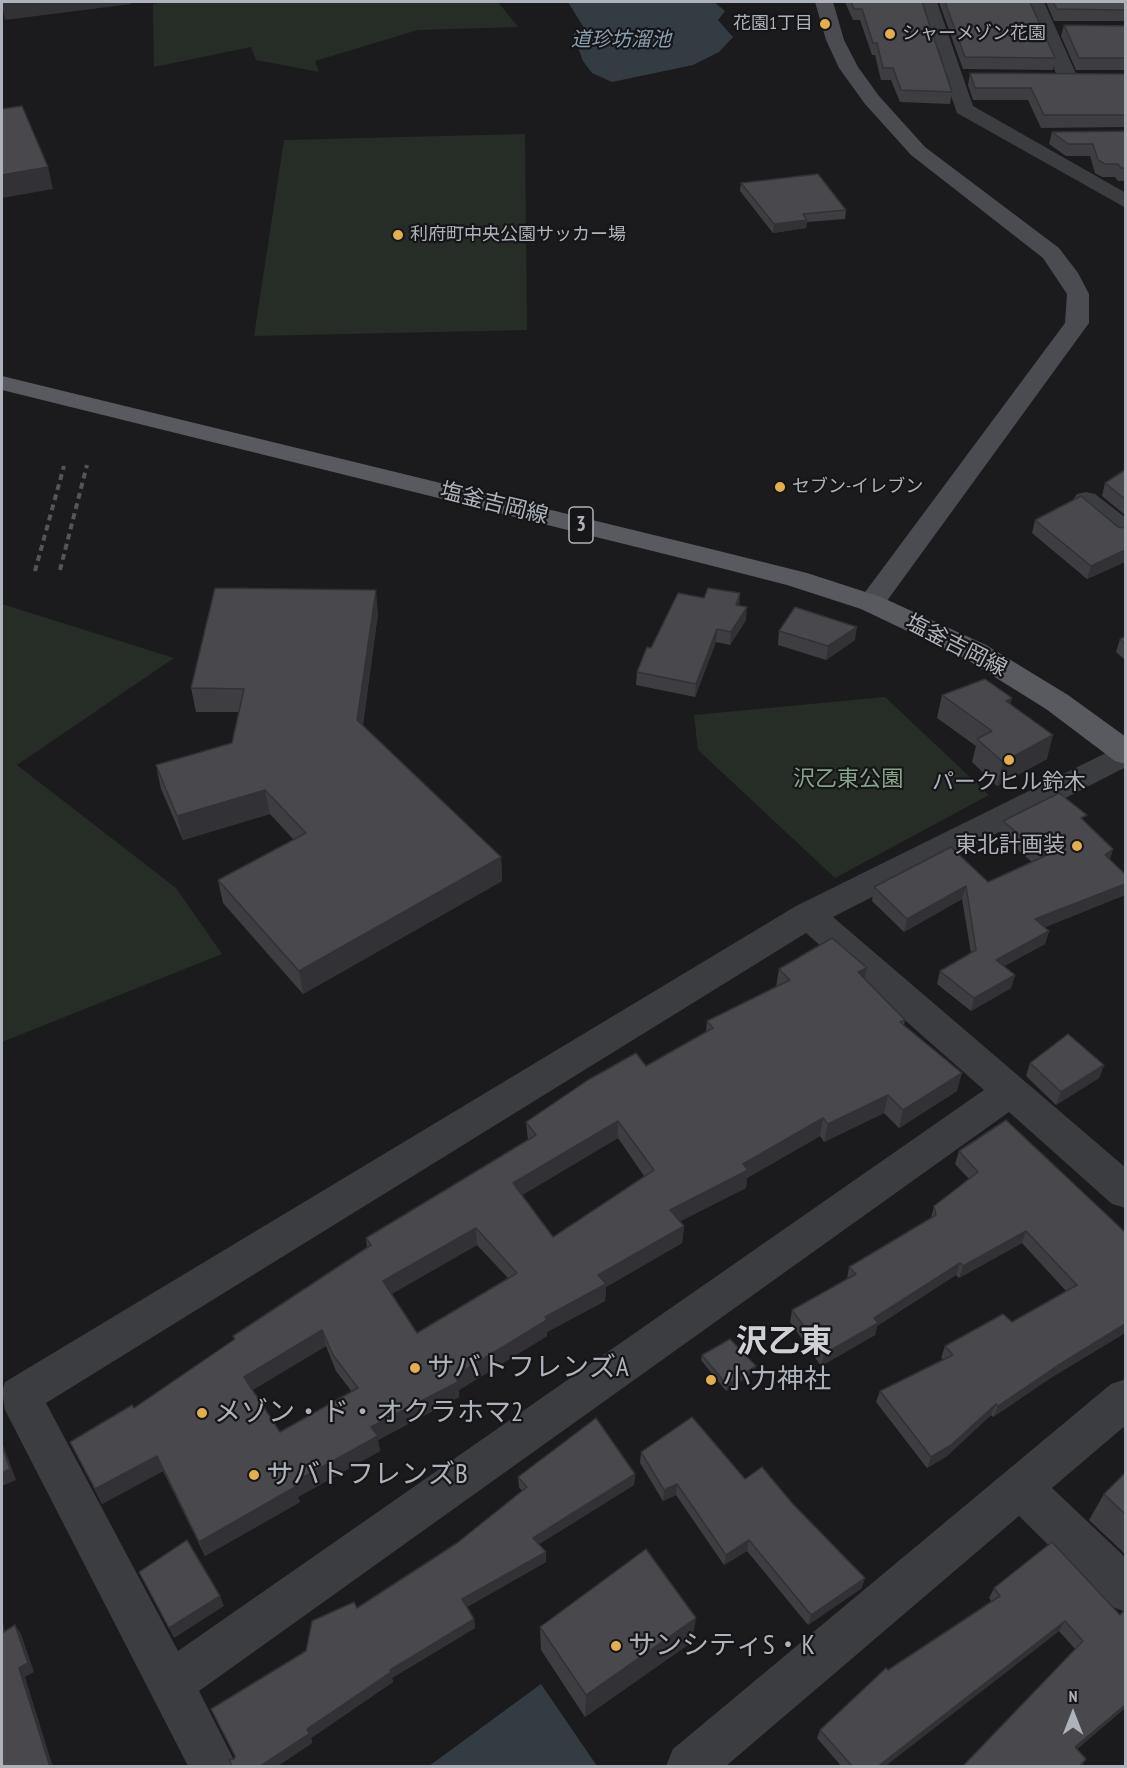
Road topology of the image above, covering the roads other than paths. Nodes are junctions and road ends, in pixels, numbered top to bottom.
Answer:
1 (824, 2) edge
2 (928, 2) edge
3 (1035, 2) edge
4 (1047, 28) junction
5 (1069, 28) edge
6 (954, 77) junction
7 (977, 78) edge
8 (1046, 78) edge
9 (1068, 78) junction
10 (1091, 78) edge
11 (1007, 136) junction
12 (1054, 136) edge
13 (1121, 198) edge
14 (2, 383) edge
15 (1086, 500) edge
16 (1125, 532) edge
17 (871, 603) junction
18 (1125, 754) edge
19 (808, 915) junction
20 (1010, 1091) junction
21 (1125, 1192) edge
22 (1125, 1398) edge
23 (1021, 1486) junction
24 (1125, 1590) edge
25 (170, 1684) junction
26 (213, 1767) edge
27 (690, 1767) edge

1 - 17 street
2 - 6 street
3 - 4 street
4 - 5 street
4 - 9 street
6 - 7 street
6 - 11 street
8 - 9 street
9 - 10 street
11 - 12 street
11 - 13 street
14 - 17 main road, 塩釜吉岡線 / 3
15 - 16 street
17 - 18 main road, 塩釜吉岡線 / 3
18 - 19 street
19 - 20 street
19 - 25 street
20 - 21 street
20 - 25 street
22 - 23 street
23 - 24 street
23 - 27 street
25 - 26 street

